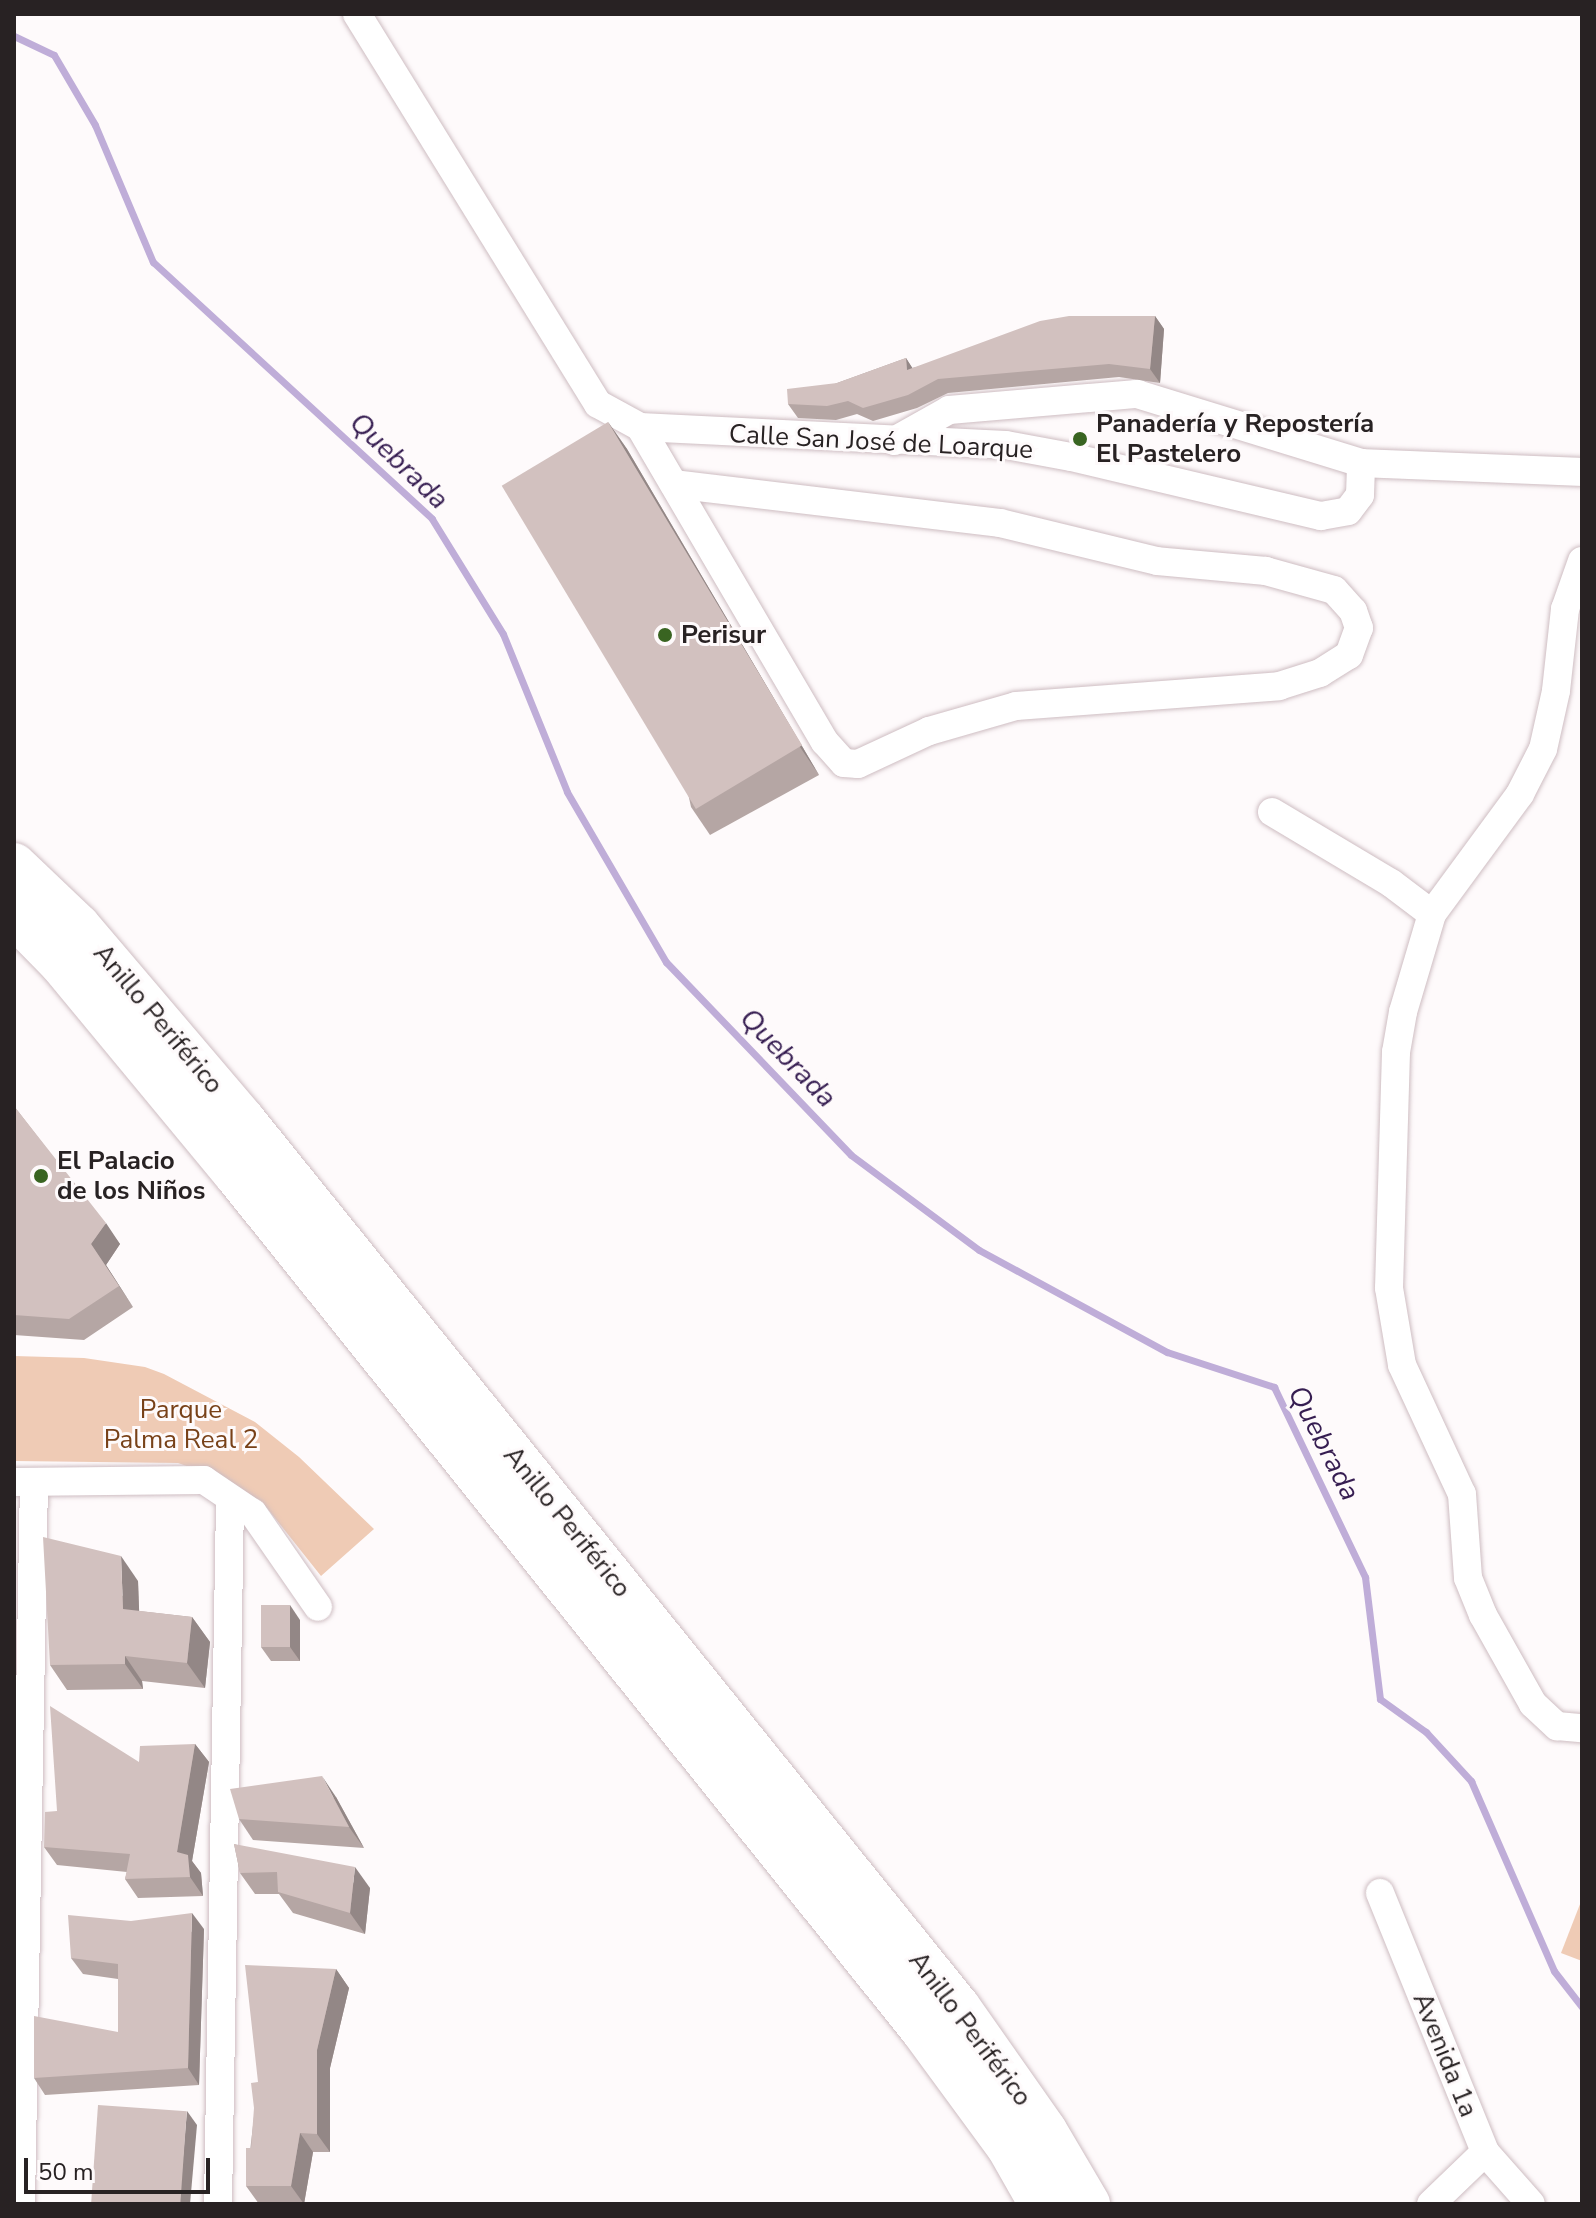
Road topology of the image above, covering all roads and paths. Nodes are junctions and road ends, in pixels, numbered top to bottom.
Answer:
1 (357, 14) edge
2 (640, 427) junction
3 (894, 441) junction
4 (1361, 463) junction
5 (1582, 472) edge
6 (674, 484) junction
7 (1582, 561) edge
8 (1272, 812) dead end
9 (14, 865) edge
10 (1432, 914) junction
11 (14, 915) edge
12 (24, 1482) edge
13 (230, 1499) junction
14 (318, 1607) dead end
15 (1582, 1728) edge
16 (1380, 1893) dead end
17 (20, 1896) edge
18 (1485, 2152) junction
19 (19, 2198) edge
20 (218, 2204) edge
21 (1041, 2204) edge
22 (1088, 2204) edge
23 (1431, 2204) edge
24 (1531, 2204) edge

1 - 2 street, Calle San José de Loarque
2 - 3 street, Calle San José de Loarque
2 - 6 street
3 - 4 street
3 - 4 street, Calle San José de Loarque
4 - 5 street
6 - 6 street
7 - 10 street
8 - 10 street
9 - 22 highway, Anillo Periférico
10 - 15 street
11 - 21 highway, Anillo Periférico
12 - 13 street
12 - 17 street
13 - 14 street
13 - 20 street
16 - 18 street, Avenida 1a
17 - 19 street
18 - 23 street
18 - 24 street, Avenida 1a

